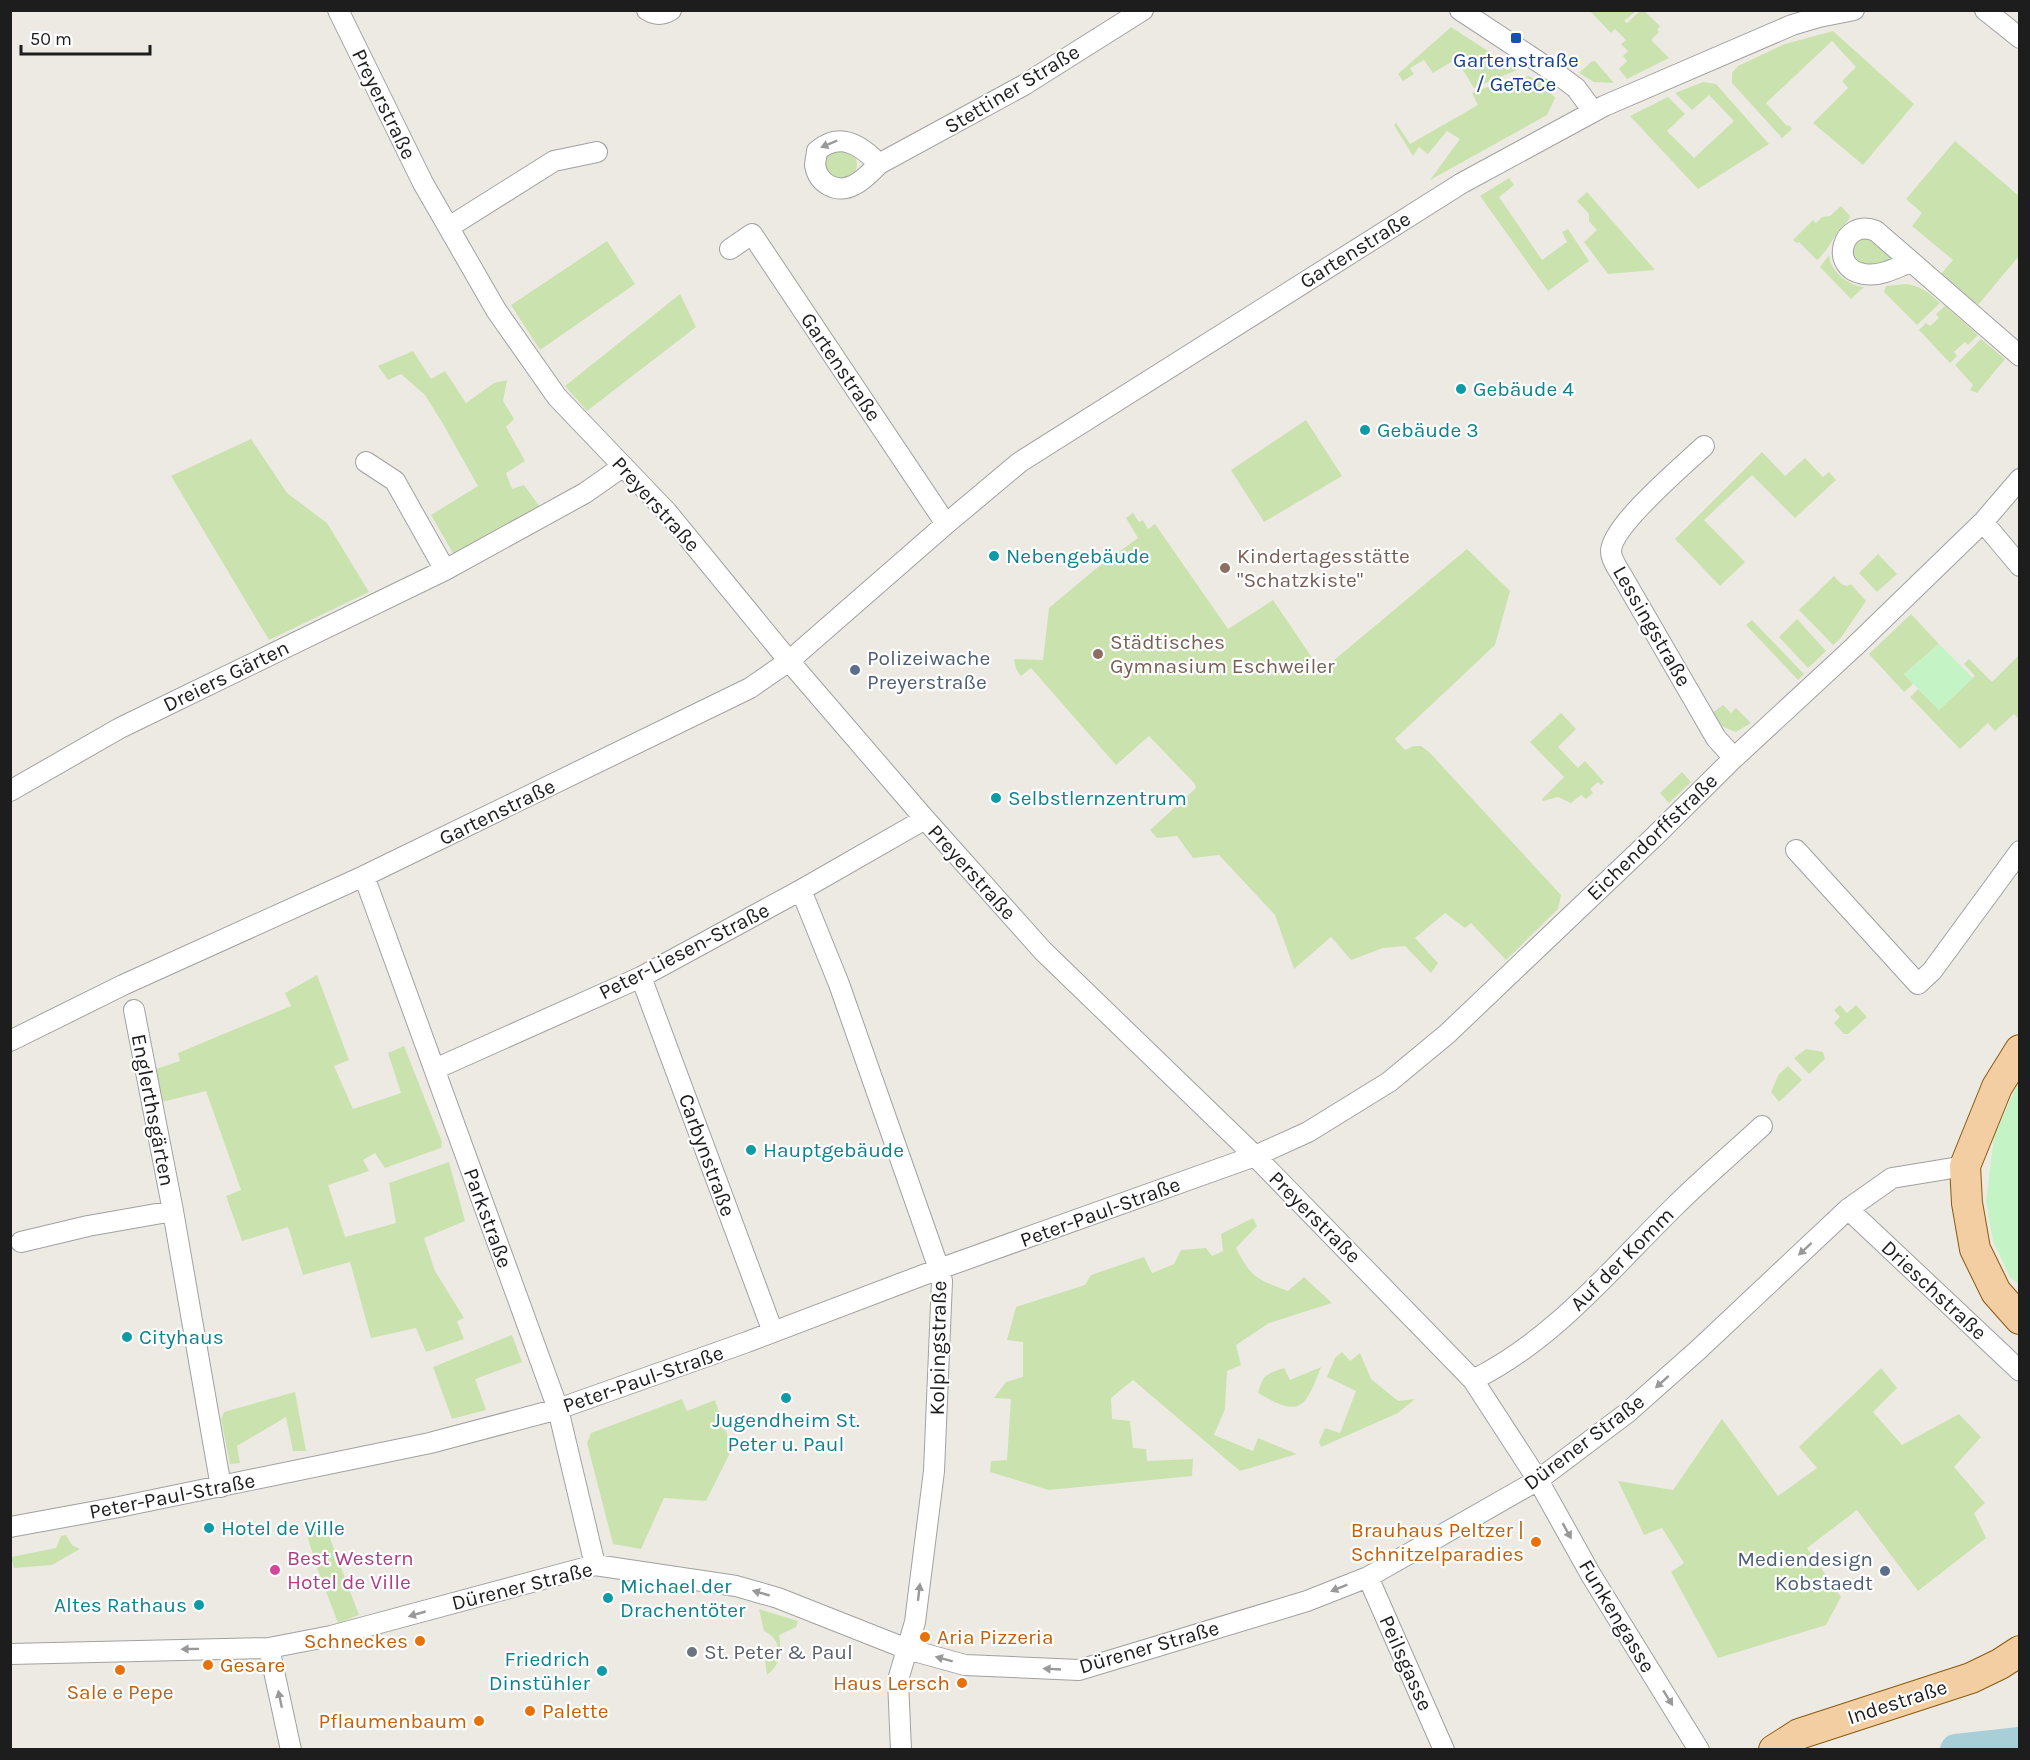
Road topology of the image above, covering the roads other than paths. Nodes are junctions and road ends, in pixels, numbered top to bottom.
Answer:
1 (338, 10) edge
2 (647, 10) edge
3 (671, 10) edge
4 (1143, 10) edge
5 (1460, 10) edge
6 (1854, 10) edge
7 (1984, 10) edge
8 (1788, 18) edge
9 (2019, 38) edge
10 (1593, 111) junction
11 (597, 152) dead end
12 (879, 164) dead end
13 (449, 227) junction
14 (729, 249) dead end
15 (1910, 262) dead end
16 (2019, 356) edge
17 (1704, 446) dead end
18 (366, 462) dead end
19 (622, 467) junction
20 (2019, 479) edge
21 (1983, 522) junction
22 (946, 524) junction
23 (2019, 566) edge
24 (445, 570) junction
25 (789, 661) junction
26 (1734, 758) junction
27 (10, 791) edge
28 (925, 819) junction
29 (1796, 850) dead end
30 (2019, 851) edge
31 (364, 876) junction
32 (801, 890) junction
33 (641, 977) junction
34 (134, 1010) dead end
35 (10, 1041) edge
36 (2019, 1050) edge
37 (435, 1069) junction
38 (1762, 1126) dead end
39 (1255, 1156) junction
40 (1965, 1166) junction
41 (1848, 1209) junction
42 (173, 1211) junction
43 (21, 1242) dead end
44 (939, 1269) junction
45 (2019, 1318) edge
46 (773, 1332) junction
47 (2019, 1371) edge
48 (1473, 1380) junction
49 (558, 1409) junction
50 (1538, 1480) junction
51 (221, 1487) junction
52 (10, 1527) edge
53 (595, 1565) junction
54 (1368, 1577) junction
55 (270, 1648) junction
56 (907, 1649) junction
57 (2019, 1651) edge
58 (10, 1654) edge
59 (291, 1749) edge
60 (901, 1749) edge
61 (1444, 1749) edge
62 (1699, 1749) edge
63 (1774, 1749) edge

1 - 13 street, Preyerstraße
2 - 3 street
4 - 12 street, Stettiner Straße
5 - 10 street
6 - 8 street, Gartenstraße
7 - 9 street
8 - 10 street, Gartenstraße
10 - 22 street, Gartenstraße
11 - 13 street
13 - 19 street, Preyerstraße
14 - 22 street, Gartenstraße
15 - 16 street
17 - 26 street, Lessingstraße
18 - 24 street
19 - 24 street, Dreiers Gärten
19 - 25 street, Preyerstraße
20 - 21 street, Eichendorffstraße
21 - 23 street
21 - 26 street, Eichendorffstraße
22 - 25 street, Gartenstraße
24 - 27 street, Dreiers Gärten
25 - 28 street, Preyerstraße
25 - 31 street, Gartenstraße
26 - 39 street, Eichendorffstraße
28 - 32 street, Peter-Liesen-Straße
28 - 39 street, Preyerstraße
29 - 30 street
31 - 35 street, Gartenstraße
31 - 37 street, Parkstraße
32 - 33 street, Peter-Liesen-Straße
32 - 44 street, Kolpingstraße
33 - 37 street, Peter-Liesen-Straße
33 - 46 street, Carbynstraße
34 - 42 street, Englerthsgärten
36 - 40 main road
37 - 49 street, Parkstraße
38 - 48 street, Auf der Komm
39 - 44 street, Peter-Paul-Straße
39 - 48 street, Preyerstraße
40 - 41 street, Dürener Straße
40 - 45 main road
41 - 47 street, Drieschstraße
41 -> 50 street, Dürener Straße
42 - 43 street, Englerthsgärten
42 - 51 street, Englerthsgärten
44 - 46 street, Peter-Paul-Straße
56 -> 44 street, Kolpingstraße
46 - 49 street, Peter-Paul-Straße
48 - 50 street, Preyerstraße
49 - 51 street, Peter-Paul-Straße
49 - 53 street, Parkstraße
50 - 54 street, Dürener Straße
50 -> 62 street, Funkengasse
51 - 52 street, Peter-Paul-Straße
53 -> 55 street, Dürener Straße
56 -> 53 street, Dürener Straße
54 -> 56 street, Dürener Straße
54 - 61 street, Peilsgasse
55 -> 58 street, Dürener Straße
59 -> 55 street
56 - 60 street, Kolpingstraße
57 - 63 main road, Indestraße

